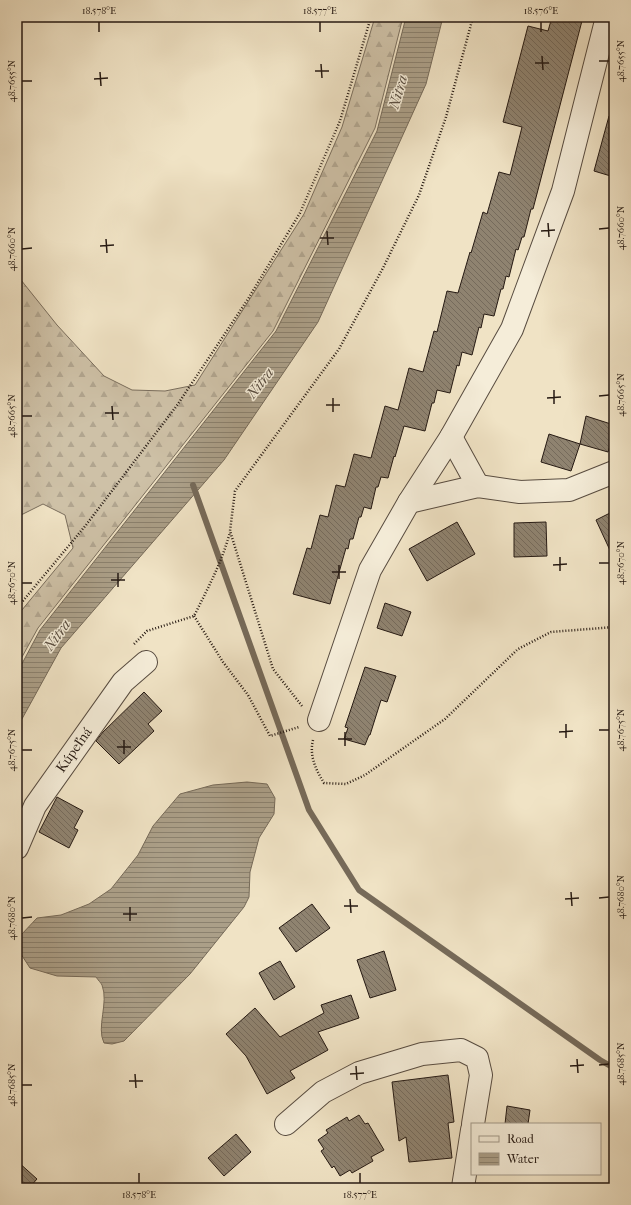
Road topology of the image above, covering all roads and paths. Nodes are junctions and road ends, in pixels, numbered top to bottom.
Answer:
1 (371, 17) edge
2 (473, 17) edge
3 (607, 17) edge
4 (451, 437) junction
5 (614, 472) edge
6 (478, 486) junction
7 (409, 502) junction
8 (17, 608) edge
9 (194, 616) dead end
10 (614, 627) edge
11 (146, 662) dead end
12 (321, 712) junction
13 (287, 731) dead end
14 (17, 848) edge
15 (473, 1123) edge
16 (286, 1124) dead end
17 (471, 1135) edge
18 (460, 1188) edge

1 - 8 path
2 - 12 path
3 - 4 street
4 - 6 street
4 - 7 street
5 - 6 street
6 - 7 street
7 - 12 street
9 - 13 path
10 - 12 path
11 - 14 street, Kúpeľná
15 - 16 street
17 - 18 street

